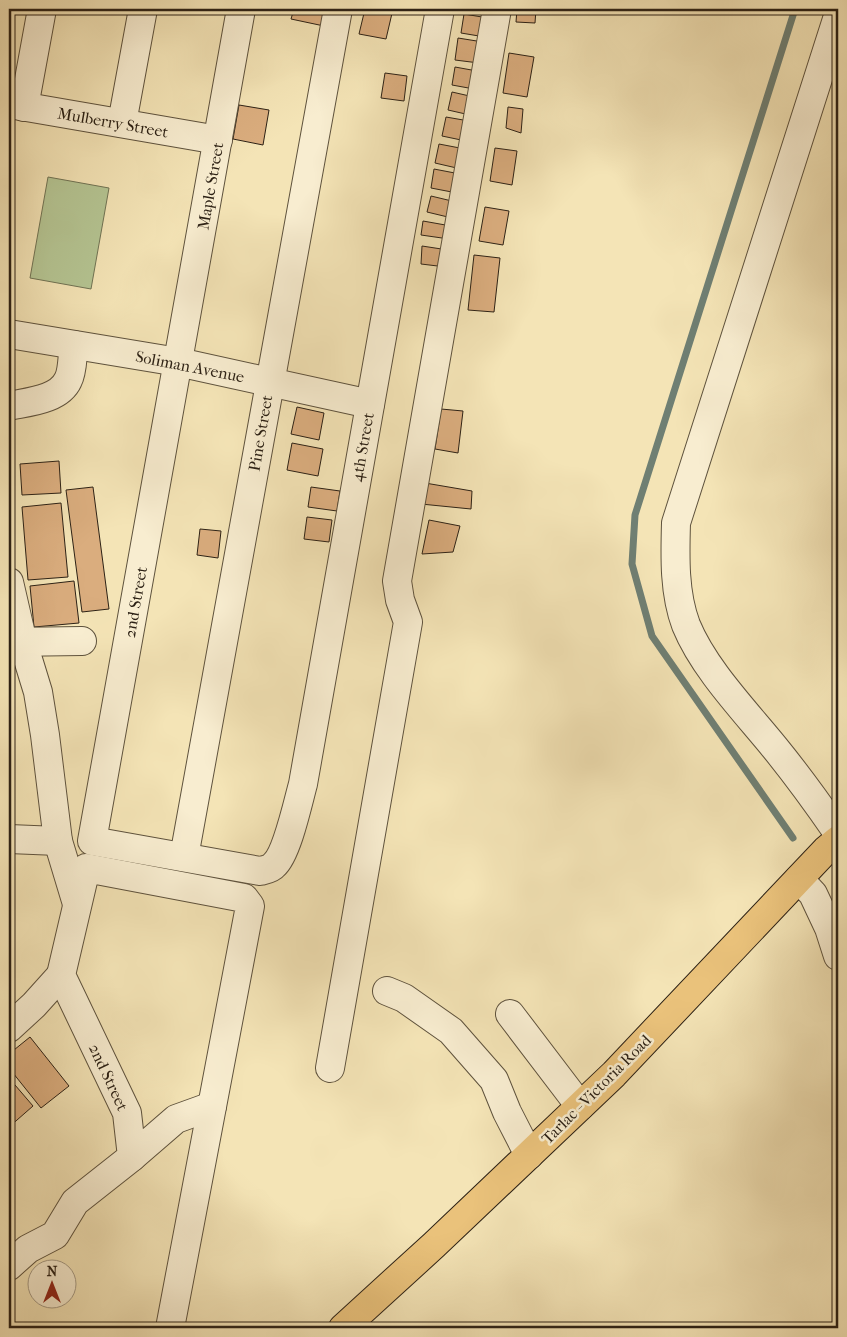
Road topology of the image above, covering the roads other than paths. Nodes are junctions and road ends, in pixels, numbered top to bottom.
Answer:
1 (42, 9) edge
2 (142, 9) edge
3 (241, 9) edge
4 (338, 9) edge
5 (440, 9) edge
6 (497, 9) edge
7 (838, 16) edge
8 (16, 105) edge
9 (122, 124) junction
10 (218, 140) junction
11 (9, 334) edge
12 (74, 345) junction
13 (178, 362) junction
14 (269, 381) junction
15 (370, 404) junction
16 (9, 406) edge
17 (9, 582) edge
18 (82, 641) dead end
19 (16, 643) edge
20 (838, 833) edge
21 (9, 839) edge
22 (838, 840) edge
23 (58, 841) junction
24 (184, 857) junction
25 (798, 879) junction
26 (77, 906) junction
27 (838, 956) edge
28 (62, 975) junction
29 (387, 991) dead end
30 (21, 1004) edge
31 (510, 1014) dead end
32 (9, 1028) edge
33 (330, 1068) dead end
34 (212, 1106) junction
35 (580, 1106) junction
36 (529, 1155) junction
37 (132, 1157) junction
38 (9, 1266) edge
39 (170, 1328) edge
40 (343, 1328) edge

1 - 8 street
2 - 9 street
3 - 10 street, Maple Street
4 - 14 street, Pine Street
5 - 15 street, 4th Street
6 - 33 street
7 - 20 street
8 - 9 street, Mulberry Street
9 - 10 street, Mulberry Street
10 - 13 street, Maple Street
11 - 12 street, Soliman Avenue
12 - 13 street, Soliman Avenue
12 - 16 street
13 - 14 street, Soliman Avenue
13 - 24 street, 2nd Street
14 - 15 street, Soliman Avenue
14 - 24 street, Pine Street
15 - 24 street, 4th Street
17 - 19 street
18 - 19 street
19 - 23 street
21 - 23 street
22 - 25 main road, Tarlac - Victoria Road
23 - 26 street
25 - 27 street
25 - 35 main road, Tarlac - Victoria Road
26 - 28 street
26 - 34 street
28 - 30 street
28 - 37 street, 2nd Street
29 - 36 street
30 - 32 street
31 - 35 street
34 - 37 street
34 - 39 street
35 - 36 main road, Tarlac - Victoria Road
36 - 40 main road, Tarlac - Victoria Road
37 - 38 street

